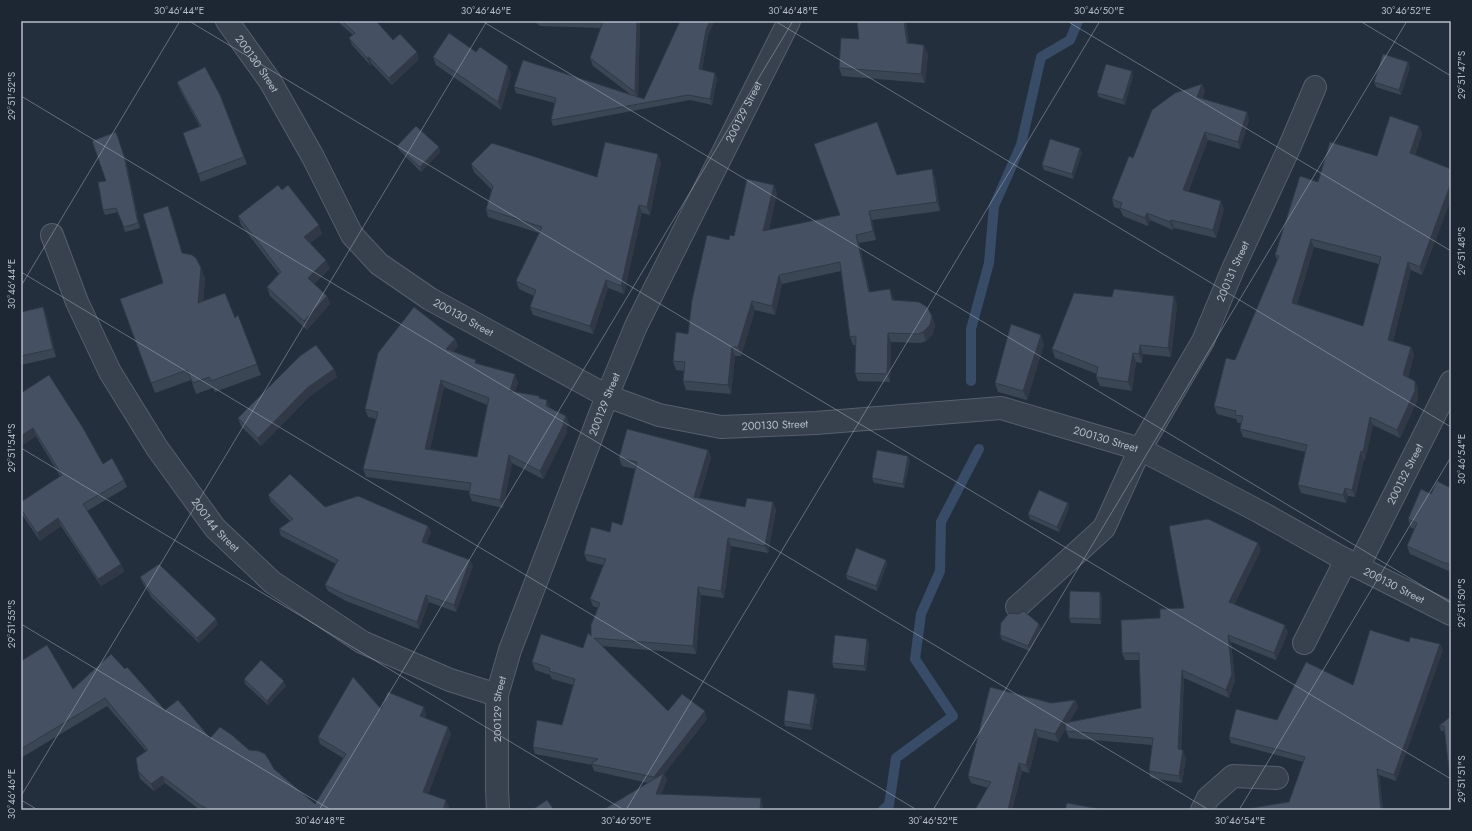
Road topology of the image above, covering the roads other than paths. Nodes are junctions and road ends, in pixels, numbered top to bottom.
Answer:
1 (227, 21) edge
2 (789, 21) edge
3 (1315, 87) dead end
4 (52, 235) dead end
5 (1451, 382) edge
6 (606, 396) junction
7 (1140, 449) junction
8 (1352, 563) junction
9 (1017, 607) dead end
10 (1451, 614) edge
11 (1304, 643) dead end
12 (497, 695) junction
13 (1276, 778) dead end
14 (1205, 804) edge
15 (498, 810) edge

1 - 6 street, 200130 Street
2 - 6 street, 200129 Street
3 - 7 street, 200131 Street
4 - 12 street, 200144 Street
5 - 8 street, 200132 Street
6 - 7 street, 200130 Street
6 - 12 street, 200129 Street
7 - 8 street, 200130 Street
7 - 9 street, 200131 Street
8 - 10 street, 200130 Street
8 - 11 street, 200132 Street
12 - 15 street, 200129 Street
13 - 14 street

